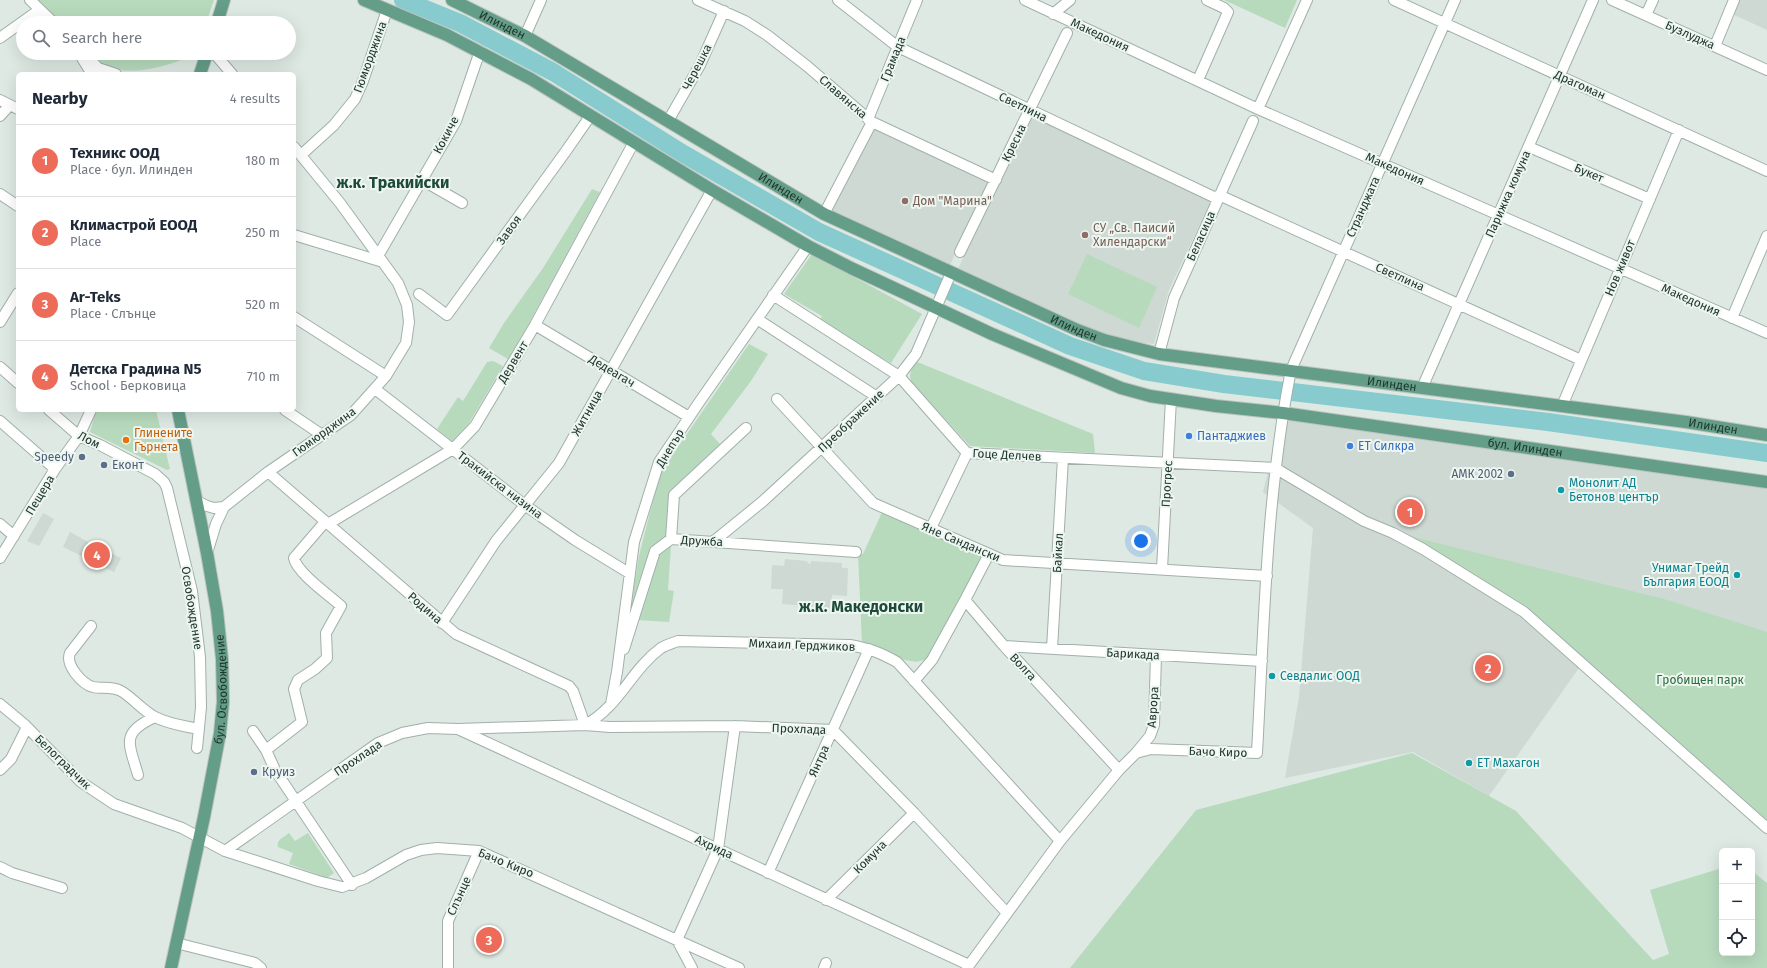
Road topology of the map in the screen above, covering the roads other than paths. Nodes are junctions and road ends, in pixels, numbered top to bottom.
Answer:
1 (30, 0) edge
2 (230, 0) edge
3 (364, 0) edge
4 (452, 0) edge
5 (541, 0) edge
6 (698, 0) edge
7 (838, 0) edge
8 (917, 0) edge
9 (1024, 0) edge
10 (1070, 0) edge
11 (1207, 0) edge
12 (1307, 0) edge
13 (1394, 0) edge
14 (1454, 0) edge
15 (1594, 0) edge
16 (1612, 0) edge
17 (1653, 0) edge
18 (1734, 0) edge
19 (222, 5) edge
20 (39, 10) junction
21 (387, 10) junction
22 (724, 11) junction
23 (1053, 14) junction
24 (1646, 15) junction
25 (31, 16) edge
26 (46, 16) edge
27 (218, 16) edge
28 (1444, 23) junction
29 (16, 27) edge
30 (1067, 33) dead end
31 (525, 36) junction
32 (0, 38) edge
33 (1715, 46) junction
34 (898, 47) junction
35 (480, 52) junction
36 (83, 60) edge
37 (91, 60) edge
38 (205, 60) edge
39 (220, 60) edge
40 (1767, 70) edge
41 (91, 72) edge
42 (110, 72) edge
43 (201, 72) edge
44 (230, 72) edge
45 (1560, 76) junction
46 (1198, 80) junction
47 (0, 100) edge
48 (14, 107) edge
49 (1258, 109) junction
50 (1030, 111) junction
51 (590, 115) junction
52 (0, 116) edge
53 (668, 121) junction
54 (870, 121) junction
55 (1253, 121) dead end
56 (1679, 130) junction
57 (634, 142) junction
58 (1529, 147) junction
59 (296, 149) edge
60 (301, 155) junction
61 (1382, 164) junction
62 (1767, 171) edge
63 (422, 180) junction
64 (996, 180) junction
65 (712, 190) junction
66 (0, 194) edge
67 (1218, 197) junction
68 (1650, 199) junction
69 (462, 203) dead end
70 (16, 205) edge
71 (824, 214) junction
72 (1499, 215) junction
73 (296, 236) edge
74 (1767, 236) edge
75 (808, 246) junction
76 (1343, 251) junction
77 (960, 252) dead end
78 (381, 259) junction
79 (1620, 268) junction
80 (949, 277) junction
81 (419, 294) dead end
82 (773, 295) junction
83 (16, 296) edge
84 (937, 303) junction
85 (1459, 304) junction
86 (296, 318) edge
87 (1732, 318) junction
88 (757, 319) junction
89 (0, 322) edge
90 (535, 325) junction
91 (1767, 333) edge
92 (1159, 354) junction
93 (1581, 360) junction
94 (0, 367) edge
95 (611, 370) junction
96 (1291, 370) junction
97 (386, 376) junction
98 (899, 376) junction
99 (16, 381) edge
100 (1422, 388) junction
101 (375, 389) junction
102 (877, 396) junction
103 (1286, 397) joint
104 (777, 399) dead end
105 (1171, 399) junction
106 (1562, 406) junction
107 (51, 412) edge
108 (90, 412) edge
109 (178, 412) edge
110 (288, 412) edge
111 (1283, 413) junction
112 (689, 417) junction
113 (0, 421) edge
114 (746, 428) dead end
115 (322, 435) junction
116 (1767, 435) edge
117 (79, 436) junction
118 (822, 448) junction
119 (453, 449) junction
120 (967, 452) junction
121 (1063, 458) junction
122 (1168, 463) junction
123 (1275, 468) junction
124 (55, 469) junction
125 (268, 472) junction
126 (155, 474) joint
127 (1767, 482) edge
128 (196, 501) junction
129 (526, 506) junction
130 (224, 507) junction
131 (326, 523) junction
132 (0, 524) edge
133 (931, 528) junction
134 (14, 536) junction
135 (671, 539) junction
136 (714, 541) junction
137 (856, 552) dead end
138 (207, 553) junction
139 (989, 554) junction
140 (0, 558) edge
141 (1057, 564) junction
142 (1162, 569) junction
143 (629, 574) junction
144 (1267, 576) junction
145 (964, 600) junction
146 (442, 623) junction
147 (91, 626) dead end
148 (1004, 646) junction
149 (869, 649) junction
150 (1052, 649) junction
151 (1156, 655) junction
152 (1262, 661) junction
153 (617, 672) junction
154 (914, 681) junction
155 (0, 704) edge
156 (610, 706) junction
157 (155, 716) junction
158 (585, 725) junction
159 (736, 726) junction
160 (26, 727) junction
161 (199, 729) junction
162 (458, 729) junction
163 (833, 730) junction
164 (253, 731) dead end
165 (197, 748) dead end
166 (266, 750) junction
167 (1136, 753) junction
168 (0, 770) edge
169 (1119, 770) junction
170 (138, 775) dead end
171 (296, 801) junction
172 (914, 813) junction
173 (1767, 828) edge
174 (199, 837) junction
175 (1060, 841) junction
176 (718, 849) junction
177 (225, 851) junction
178 (479, 851) junction
179 (0, 867) edge
180 (768, 873) junction
181 (352, 884) junction
182 (62, 888) dead end
183 (826, 900) junction
184 (1007, 913) junction
185 (678, 940) junction
186 (176, 943) junction
187 (968, 967) edge
188 (171, 968) edge
189 (261, 968) edge
190 (448, 968) edge
191 (692, 968) edge
192 (739, 968) edge

1 - 20 street
2 - 19 main road
3 - 21 main road
4 - 31 main road, Илинден
5 - 31 street
6 - 22 street, Славянска
7 - 34 street, Светлина
8 - 34 street, Грамада
9 - 23 street, Македония
10 - 23 street
11 - 46 street
12 - 49 street
13 - 28 street, Драгоман
14 - 28 street, Странджата
15 - 45 street, Парижка комуна
16 - 24 street, Бузлуджа
17 - 24 street
18 - 33 street
19 - 27 main road
20 - 25 street
20 - 26 street
21 - 35 main road
21 - 60 street, Гюмюрджина
22 - 53 street, Черешка
22 - 54 street, Славянска
23 - 46 street, Македония
24 - 33 street, Бузлуджа
28 - 45 street, Драгоман
28 - 61 street, Странджата
29 - 32 street
30 - 50 street, Кресна
31 - 53 main road, Илинден
33 - 40 street, Бузлуджа
34 - 50 street, Светлина
34 - 54 street, Грамада
35 - 51 main road
35 - 63 street, Кокиче
36 - 41 street
37 - 42 street
38 - 43 main road
39 - 44 street
45 - 56 street, Драгоман
45 - 58 street, Парижка комуна
46 - 49 street, Македония
47 - 48 street
48 - 52 street
49 - 61 street, Македония
50 - 64 street, Кресна
50 - 67 street, Светлина
51 - 57 main road
51 - 81 street, Завоя
53 - 71 main road, Илинден
54 - 64 street, Славянска
54 - 71 street, Грамада
55 - 67 street, Беласица
56 - 62 street, Драгоман
56 - 68 street, Нов живот
57 - 65 main road
57 - 90 street, Дервент
58 - 68 street, Букет
58 - 72 street, Парижка комуна
59 - 60 street, Гюмюрджина
60 - 78 street, Гюмюрджина
61 - 72 street, Македония
61 - 76 street, Странджата
63 - 69 street
63 - 78 street, Кокиче
64 - 77 street, Кресна
65 - 75 main road
65 - 95 street, Житница
66 - 70 street
67 - 76 street, Светлина
67 - 92 street, Беласица
68 - 79 street, Нов живот
71 - 80 main road, Илинден
72 - 79 street, Македония
72 - 85 street, Парижка комуна
73 - 78 street
74 - 87 street
75 - 82 street, Днепър
75 - 84 main road
76 - 85 street, Светлина
76 - 96 street, Странджата
78 - 97 street, Гюмюрджина
79 - 87 street, Македония
79 - 93 street, Нов живот
80 - 84 street, Преображение
80 - 92 main road, Илинден
82 - 88 street, Днепър
82 - 98 street, Гоце Делчев
83 - 89 street
84 - 98 street, Преображение
84 - 105 main road
85 - 93 street, Светлина
85 - 100 street, Парижка комуна
86 - 97 street
87 - 91 street, Македония
88 - 102 street
88 - 112 street, Днепър
90 - 95 street, Дедеагач
90 - 119 street, Дервент
92 - 96 main road, Илинден
93 - 106 street, Нов живот
94 - 99 street
95 - 112 street, Дедеагач
95 - 129 street, Житница
96 - 100 main road, Илинден
96 - 103 street, Странджата
97 - 101 street, Гюмюрджина
98 - 102 street, Преображение
98 - 120 street, Гоце Делчев
100 - 106 main road, Илинден
101 - 115 street, Гюмюрджина
101 - 119 street, Тракийска низина
102 - 118 street, Преображение
103 - 111 street, Бачо Киро
104 - 118 street, Яне Сандански
105 - 111 main road
105 - 122 street, Прогрес
106 - 116 main road, Илинден
107 - 117 street, Лом
108 - 117 street, Пещера
109 - 128 main road, бул. Освобождение
110 - 115 street
111 - 123 street, Бачо Киро
111 - 127 main road, бул. Илинден
112 - 143 street, Днепър
113 - 124 street
114 - 135 street
115 - 125 street, Гюмюрджина
117 - 124 street, Пещера
117 - 126 street, Лом
118 - 133 street, Яне Сандански
118 - 136 street, Преображение
119 - 129 street, Тракийска низина
119 - 131 street, Дервент
120 - 121 street, Гоце Делчев
120 - 133 street
121 - 122 street, Гоце Делчев
121 - 141 street, Байкал
122 - 123 street, Гоце Делчев
122 - 142 street, Прогрес
123 - 144 street, Бачо Киро
123 - 173 street
124 - 134 street, Пещера
125 - 130 street, Гюмюрджина
125 - 131 street, Родина
126 - 161 street, Освобождение
128 - 130 street
128 - 138 main road, бул. Освобождение
129 - 143 street, Тракийска низина
129 - 146 street, Житница
130 - 138 street
131 - 146 street, Родина
131 - 166 street, Дервент
132 - 134 street
133 - 139 street, Яне Сандански
134 - 140 street, Пещера
135 - 136 street, Дружба
135 - 153 street, Дружба
136 - 137 street, Дружба
138 - 174 main road, бул. Освобождение
139 - 141 street, Яне Сандански
139 - 145 street
141 - 142 street, Яне Сандански
141 - 150 street, Байкал
142 - 144 street, Яне Сандански
143 - 153 street, Днепър
144 - 152 street, Бачо Киро
145 - 148 street, Волга
145 - 154 street
146 - 158 street, Родина
147 - 157 street
148 - 150 street, Барикада
148 - 169 street, Волга
149 - 154 street, Михаил Герджиков
149 - 156 street, Михаил Герджиков
149 - 163 street, Янтра
150 - 151 street, Барикада
151 - 152 street, Барикада
151 - 167 street, Аврора
152 - 167 street, Бачо Киро
153 - 156 street, Днепър
154 - 175 street, Михаил Герджиков
155 - 160 street, Белоградчик
156 - 158 street
157 - 161 street
157 - 170 street
158 - 159 street, Прохлада
158 - 162 street, Прохлада
159 - 163 street, Прохлада
159 - 176 street
160 - 168 street
160 - 174 street, Белоградчик
161 - 165 street, Освобождение
162 - 171 street, Прохлада
162 - 176 street, Ахрида
163 - 172 street, Прохлада
163 - 180 street, Янтра
164 - 166 street
166 - 171 street
167 - 169 street
169 - 175 street
171 - 177 street, Прохлада
171 - 181 street
172 - 183 street, Комуна
172 - 184 street, Прохлада
174 - 177 street, Бачо Киро
174 - 186 main road, бул. Освобождение
175 - 184 street
176 - 180 street, Ахрида
176 - 185 street
177 - 181 street, Бачо Киро
178 - 181 street, Бачо Киро
178 - 185 street, Бачо Киро
178 - 190 street, Слънце
179 - 182 street
180 - 183 street, Ахрида
183 - 187 street, Ахрида
184 - 187 street
185 - 191 street
185 - 192 street, Бачо Киро
186 - 188 main road, бул. Освобождение
186 - 189 street

